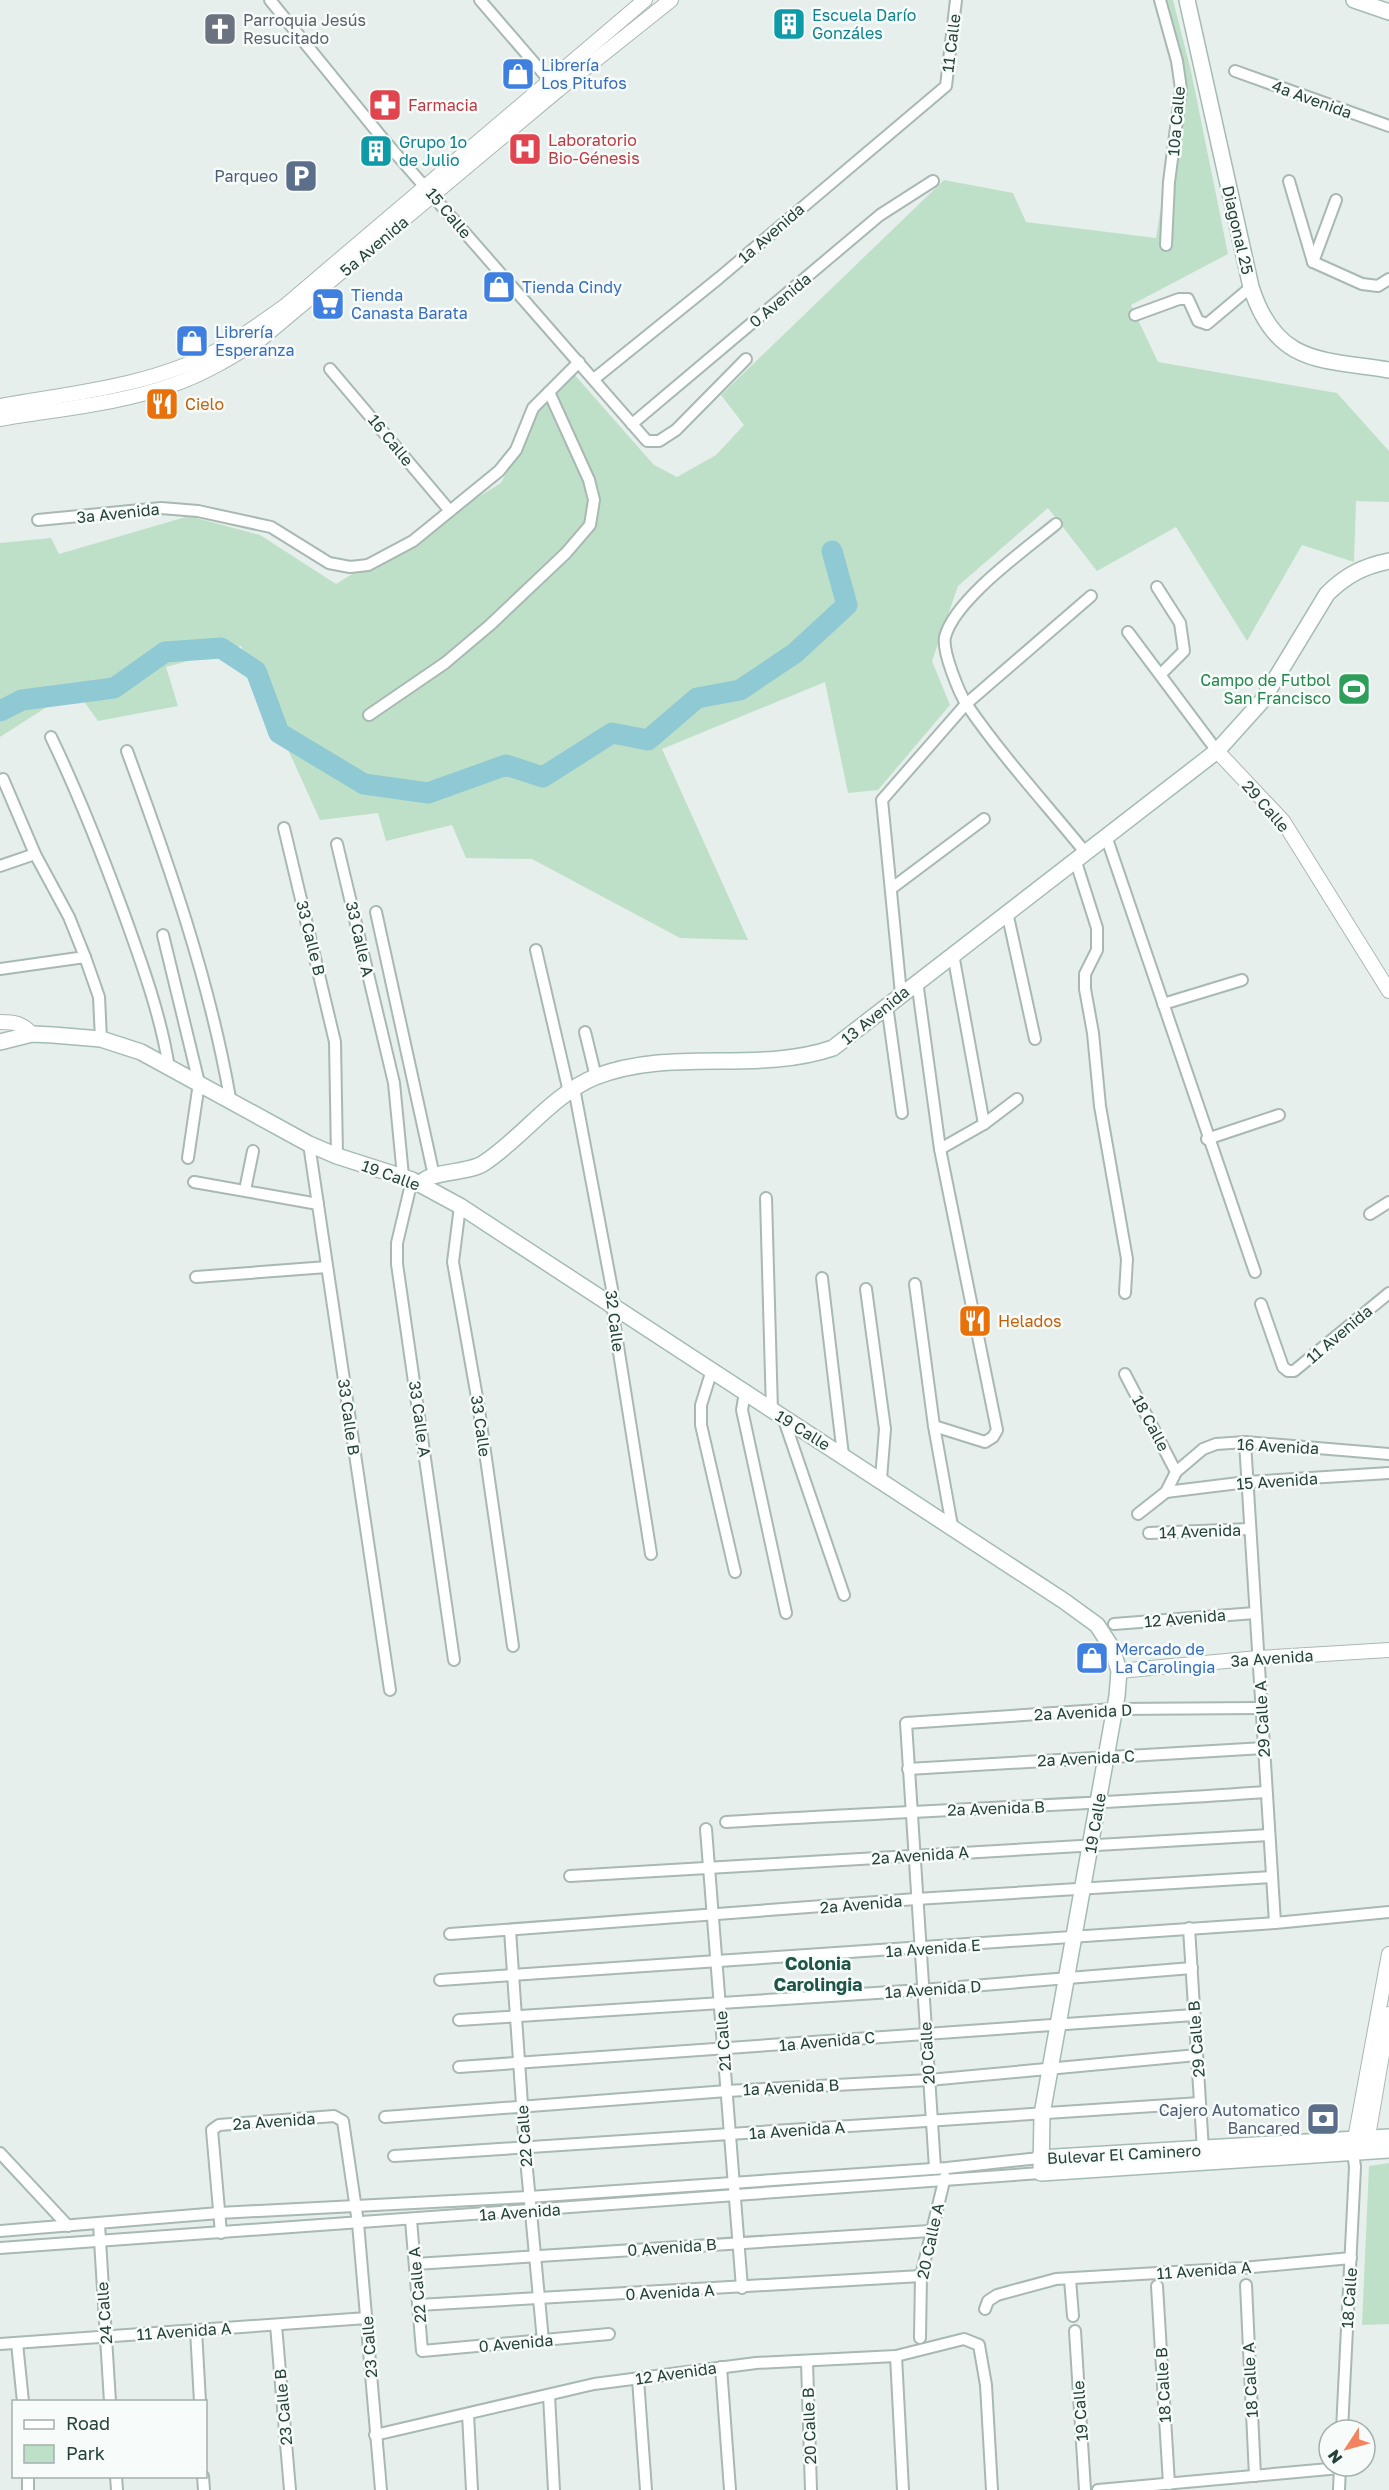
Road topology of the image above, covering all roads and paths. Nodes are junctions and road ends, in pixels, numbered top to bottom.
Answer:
1 (270, 0) edge
2 (480, 0) edge
3 (645, 0) edge
4 (671, 0) edge
5 (956, 0) edge
6 (1160, 0) edge
7 (1187, 0) edge
8 (1354, 0) edge
9 (1389, 12) edge
10 (1236, 71) dead end
11 (549, 80) junction
12 (946, 86) joint
13 (1389, 126) edge
14 (933, 181) dead end
15 (1289, 182) dead end
16 (430, 190) junction
17 (1336, 200) dead end
18 (1166, 245) dead end
19 (1313, 262) junction
20 (1389, 279) edge
21 (1251, 287) junction
22 (1135, 315) dead end
23 (746, 359) dead end
24 (579, 362) junction
25 (330, 369) dead end
26 (1389, 370) edge
27 (594, 379) junction
28 (549, 392) junction
29 (0, 406) edge
30 (0, 419) edge
31 (632, 424) junction
32 (450, 511) junction
33 (38, 520) dead end
34 (1056, 524) dead end
35 (1389, 561) edge
36 (1157, 587) dead end
37 (1091, 596) dead end
38 (1128, 632) dead end
39 (1161, 674) junction
40 (966, 704) junction
41 (369, 715) dead end
42 (51, 737) dead end
43 (1217, 751) junction
44 (127, 752) dead end
45 (3, 779) dead end
46 (984, 819) dead end
47 (284, 828) dead end
48 (1106, 836) junction
49 (337, 844) dead end
50 (35, 855) junction
51 (1080, 855) junction
52 (0, 866) edge
53 (892, 888) junction
54 (376, 912) dead end
55 (1007, 912) junction
56 (163, 935) dead end
57 (536, 950) dead end
58 (953, 954) junction
59 (85, 957) junction
60 (0, 969) edge
61 (1242, 980) dead end
62 (917, 981) junction
63 (1389, 991) edge
64 (901, 994) junction
65 (1163, 1004) junction
66 (887, 1005) junction
67 (0, 1022) edge
68 (585, 1032) dead end
69 (32, 1034) junction
70 (101, 1039) junction
71 (1035, 1040) dead end
72 (0, 1042) edge
73 (169, 1068) junction
74 (596, 1077) junction
75 (199, 1083) junction
76 (571, 1090) junction
77 (230, 1098) junction
78 (1017, 1099) dead end
79 (902, 1113) dead end
80 (1279, 1115) dead end
81 (984, 1124) junction
82 (1207, 1139) junction
83 (309, 1144) junction
84 (940, 1149) junction
85 (253, 1151) dead end
86 (337, 1156) junction
87 (188, 1158) dead end
88 (417, 1179) junction
89 (194, 1182) dead end
90 (245, 1190) junction
91 (766, 1198) dead end
92 (1389, 1202) edge
93 (318, 1204) junction
94 (460, 1206) junction
95 (1370, 1214) dead end
96 (327, 1267) junction
97 (1254, 1272) dead end
98 (196, 1277) dead end
99 (822, 1278) dead end
100 (915, 1284) dead end
101 (866, 1289) dead end
102 (1125, 1293) dead end
103 (1389, 1293) edge
104 (612, 1303) junction
105 (1260, 1304) dead end
106 (712, 1371) junction
107 (1125, 1374) dead end
108 (745, 1392) junction
109 (778, 1414) junction
110 (934, 1426) junction
111 (1245, 1442) junction
112 (1389, 1454) edge
113 (843, 1455) junction
114 (1176, 1472) junction
115 (1389, 1473) edge
116 (881, 1479) junction
117 (1247, 1482) junction
118 (1166, 1492) junction
119 (1138, 1514) dead end
120 (952, 1526) junction
121 (1250, 1529) junction
122 (1149, 1533) dead end
123 (651, 1554) dead end
124 (735, 1572) dead end
125 (844, 1595) dead end
126 (786, 1613) dead end
127 (1256, 1613) junction
128 (1114, 1624) dead end
129 (513, 1646) dead end
130 (1389, 1650) edge
131 (1258, 1658) junction
132 (454, 1660) dead end
133 (1119, 1671) junction
134 (390, 1690) dead end
135 (1262, 1708) junction
136 (1114, 1709) junction
137 (906, 1723) joint
138 (1264, 1748) junction
139 (1108, 1757) junction
140 (908, 1769) junction
141 (1266, 1792) junction
142 (1097, 1805) junction
143 (910, 1811) junction
144 (726, 1822) dead end
145 (706, 1829) dead end
146 (1269, 1835) junction
147 (1091, 1845) junction
148 (914, 1856) junction
149 (709, 1869) junction
150 (570, 1875) dead end
151 (1272, 1877) junction
152 (1082, 1890) junction
153 (916, 1899) junction
154 (1389, 1912) edge
155 (713, 1916) junction
156 (1275, 1923) junction
157 (1189, 1928) junction
158 (510, 1930) junction
159 (450, 1934) dead end
160 (1073, 1937) junction
161 (920, 1949) junction
162 (1389, 1954) edge
163 (716, 1961) junction
164 (1192, 1968) junction
165 (513, 1976) junction
166 (1065, 1979) junction
167 (440, 1980) dead end
168 (922, 1990) junction
169 (720, 2002) junction
170 (1389, 2014) edge
171 (1194, 2015) junction
172 (516, 2017) junction
173 (459, 2020) dead end
174 (1059, 2023) junction
175 (927, 2032) junction
176 (723, 2049) junction
177 (1197, 2055) junction
178 (519, 2063) junction
179 (459, 2067) dead end
180 (1050, 2070) junction
181 (929, 2080) junction
182 (727, 2091) junction
183 (1200, 2103) junction
184 (522, 2107) junction
185 (1042, 2114) junction
186 (385, 2117) dead end
187 (343, 2121) joint
188 (931, 2121) junction
189 (730, 2134) junction
190 (1389, 2137) edge
191 (525, 2148) junction
192 (1203, 2150) junction
193 (1359, 2150) junction
194 (1389, 2150) edge
195 (0, 2153) edge
196 (394, 2156) dead end
197 (1040, 2166) junction
198 (941, 2168) junction
199 (944, 2181) junction
200 (733, 2182) junction
201 (735, 2196) junction
202 (529, 2197) junction
203 (354, 2205) junction
204 (531, 2211) junction
205 (219, 2213) junction
206 (411, 2220) junction
207 (358, 2223) junction
208 (99, 2224) junction
209 (68, 2226) junction
210 (0, 2231) edge
211 (930, 2231) junction
212 (221, 2233) junction
213 (98, 2241) junction
214 (739, 2243) junction
215 (0, 2248) edge
216 (535, 2256) junction
217 (1351, 2258) junction
218 (415, 2264) junction
219 (921, 2276) junction
220 (1070, 2279) junction
221 (1246, 2285) dead end
222 (1157, 2286) dead end
223 (742, 2288) junction
224 (539, 2299) junction
225 (418, 2305) junction
226 (985, 2309) dead end
227 (1073, 2316) dead end
228 (367, 2318) junction
229 (276, 2325) junction
230 (196, 2330) junction
231 (1075, 2331) dead end
232 (609, 2334) dead end
233 (105, 2337) junction
234 (920, 2338) dead end
235 (543, 2341) junction
236 (17, 2343) junction
237 (0, 2344) edge
238 (422, 2351) joint
239 (896, 2356) junction
240 (807, 2362) junction
241 (722, 2367) junction
242 (638, 2379) junction
243 (549, 2395) junction
244 (23, 2400) edge
245 (110, 2400) edge
246 (200, 2400) edge
247 (468, 2414) junction
248 (1343, 2418) edge
249 (375, 2435) junction
250 (1317, 2469) edge
251 (1255, 2476) junction
252 (1169, 2484) junction
253 (1231, 2484) edge
254 (290, 2490) edge
255 (381, 2490) edge
256 (472, 2490) edge
257 (554, 2490) edge
258 (646, 2490) edge
259 (730, 2490) edge
260 (811, 2490) edge
261 (903, 2490) edge
262 (992, 2490) edge
263 (1085, 2490) edge
264 (1098, 2490) edge

1 - 16 street, 15 Calle
2 - 11 street
3 - 11 street, 5a Avenida
4 - 16 street, 5a Avenida
5 - 12 street, 11 Calle
6 - 18 street, 10a Calle
7 - 21 main road, Diagonal 25
8 - 9 main road
10 - 13 street, 4a Avenida
11 - 16 street, 5a Avenida
12 - 27 street, 1a Avenida
14 - 31 street, 0 Avenida
15 - 19 street
16 - 24 street, 15 Calle
16 - 29 street, 5a Avenida
16 - 30 street, 5a Avenida
17 - 19 street
19 - 20 street
21 - 22 street
21 - 26 main road, Diagonal 25
23 - 31 street, 15 Calle
24 - 27 street, 15 Calle
24 - 28 street
25 - 32 street, 16 Calle
27 - 31 street, 15 Calle
28 - 32 street
28 - 41 street
32 - 33 street, 3a Avenida
34 - 40 street
35 - 43 main road
36 - 39 street
37 - 40 street
38 - 39 street, 29 Calle
39 - 43 street, 29 Calle
40 - 51 street
40 - 53 street
42 - 73 street
43 - 48 main road, 13 Avenida
43 - 63 street, 29 Calle
44 - 77 street
45 - 50 street
46 - 53 street
47 - 86 street, 33 Calle B
48 - 51 main road, 13 Avenida
48 - 65 street
49 - 88 street, 33 Calle A
50 - 52 street
50 - 59 street
51 - 55 main road, 13 Avenida
51 - 102 street
53 - 64 street
54 - 88 street
55 - 58 main road, 13 Avenida
55 - 71 street
56 - 75 street
57 - 76 street, 32 Calle
58 - 62 main road, 13 Avenida
58 - 81 street
59 - 60 street
59 - 70 street
61 - 65 street
62 - 64 main road, 13 Avenida
62 - 84 street
64 - 66 main road, 13 Avenida
65 - 82 street
66 - 74 main road, 13 Avenida
66 - 79 street
67 - 69 street, 19 Calle
68 - 74 street
69 - 70 main road, 19 Calle
69 - 72 main road
70 - 73 main road, 19 Calle
73 - 75 main road, 19 Calle
74 - 76 main road, 13 Avenida
75 - 77 main road, 19 Calle
75 - 87 street
76 - 88 main road, 13 Avenida
76 - 104 street, 32 Calle
77 - 83 main road, 19 Calle
78 - 81 street
80 - 82 street
81 - 84 street
82 - 97 street
83 - 86 main road, 19 Calle
83 - 93 street, 33 Calle B
84 - 110 street
85 - 90 street
86 - 88 main road, 19 Calle
88 - 94 main road, 19 Calle
88 - 132 street, 33 Calle A
89 - 90 street
90 - 93 street
91 - 109 street
92 - 95 street
93 - 96 street, 33 Calle B
94 - 104 main road, 19 Calle
94 - 129 street, 33 Calle
96 - 98 street
96 - 134 street, 33 Calle B
99 - 113 street
100 - 110 street
101 - 116 street
103 - 105 street, 11 Avenida
104 - 106 main road, 19 Calle
104 - 123 street, 32 Calle
106 - 108 main road, 19 Calle
106 - 124 street
107 - 114 street, 18 Calle
108 - 109 main road, 19 Calle
108 - 126 street
109 - 113 main road, 19 Calle
109 - 125 street
110 - 120 street
111 - 112 street, 16 Avenida
111 - 114 street, 16 Avenida
111 - 117 street, 29 Calle A
113 - 116 main road, 19 Calle
114 - 118 street
115 - 117 street, 15 Avenida
116 - 120 main road, 19 Calle
117 - 118 street, 15 Avenida
117 - 121 street, 29 Calle A
118 - 119 street
120 - 133 main road, 19 Calle
121 - 122 street, 14 Avenida
121 - 127 street, 29 Calle A
127 - 128 street, 12 Avenida
127 - 131 street, 29 Calle A
130 - 131 street, 3a Avenida
131 - 133 street, 3a Avenida
131 - 135 street, 29 Calle A
133 - 136 main road, 19 Calle
135 - 136 street, 2a Avenida D
135 - 138 street, 29 Calle A
136 - 137 street, 2a Avenida D
136 - 139 main road, 19 Calle
137 - 140 street, 20 Calle
138 - 139 street, 2a Avenida C
138 - 141 street, 29 Calle A
139 - 140 street, 2a Avenida C
139 - 142 main road, 19 Calle
140 - 143 street, 20 Calle
141 - 142 street, 2a Avenida B
141 - 146 street, 29 Calle A
142 - 143 street, 2a Avenida B
142 - 147 main road, 19 Calle
143 - 144 street, 2a Avenida B
143 - 148 street, 20 Calle
145 - 149 street, 21 Calle
146 - 147 street, 2a Avenida A
146 - 151 street, 29 Calle A
147 - 148 street, 2a Avenida A
147 - 152 main road, 19 Calle
148 - 149 street, 2a Avenida A
148 - 153 street, 20 Calle
149 - 150 street, 2a Avenida A
149 - 155 street, 21 Calle
151 - 152 street, 2a Avenida
151 - 156 street, 29 Calle A
152 - 153 street, 2a Avenida
152 - 160 main road, 19 Calle
153 - 155 street, 2a Avenida
153 - 161 street, 20 Calle
154 - 156 street, 1a Avenida E
155 - 158 street, 2a Avenida
155 - 163 street, 21 Calle
156 - 157 street, 1a Avenida E
157 - 160 street, 1a Avenida E
157 - 164 street, 29 Calle B
158 - 159 street, 2a Avenida
158 - 165 street, 22 Calle
160 - 161 street, 1a Avenida E
160 - 166 main road, 19 Calle
161 - 163 street, 1a Avenida E
161 - 168 street, 20 Calle
162 - 193 street
163 - 165 street, 1a Avenida E
163 - 169 street, 21 Calle
164 - 166 street, 1a Avenida D
164 - 171 street, 29 Calle B
165 - 167 street, 1a Avenida E
165 - 172 street, 22 Calle
166 - 168 street, 1a Avenida D
166 - 174 main road, 19 Calle
168 - 169 street, 1a Avenida D
168 - 175 street, 20 Calle
169 - 172 street, 1a Avenida D
169 - 176 street, 21 Calle
170 - 193 street
171 - 174 street, 1a Avenida C
171 - 177 street, 29 Calle B
172 - 173 street, 1a Avenida D
172 - 178 street, 22 Calle
174 - 175 street, 1a Avenida C
174 - 180 main road, 19 Calle
175 - 176 street, 1a Avenida C
175 - 181 street, 20 Calle
176 - 178 street, 1a Avenida C
176 - 182 street, 21 Calle
177 - 180 street, 1a Avenida B
177 - 183 street, 29 Calle B
178 - 179 street, 1a Avenida C
178 - 184 street, 22 Calle
180 - 181 street, 1a Avenida B
180 - 185 main road, 19 Calle
181 - 182 street, 1a Avenida B
181 - 188 street, 20 Calle
182 - 184 street, 1a Avenida B
182 - 189 street, 21 Calle
183 - 185 street, 1a Avenida A
183 - 192 street, 29 Calle B
184 - 186 street, 1a Avenida B
184 - 191 street, 22 Calle
185 - 188 street, 1a Avenida A
185 - 197 main road, 19 Calle
187 - 203 street, 23 Calle
187 - 205 street, 2a Avenida
188 - 189 street, 1a Avenida A
188 - 198 street, 20 Calle
189 - 191 street, 1a Avenida A
189 - 200 street, 21 Calle
190 - 193 main road, Bulevar El Caminero
191 - 196 street, 1a Avenida A
191 - 202 street, 22 Calle
192 - 193 main road, Bulevar El Caminero
192 - 197 main road, Bulevar El Caminero
193 - 194 main road, Bulevar El Caminero
193 - 197 main road, Bulevar El Caminero
193 - 217 street, 18 Calle
195 - 209 street
197 - 198 street, 1a Avenida
197 - 199 street, 1a Avenida
198 - 199 street, 20 Calle A
198 - 200 street, 1a Avenida
199 - 201 street, 1a Avenida
199 - 211 street, 20 Calle A
200 - 201 street, 21 Calle
200 - 202 street, 1a Avenida
201 - 204 street, 1a Avenida
201 - 214 street, 21 Calle
202 - 203 street, 1a Avenida
202 - 204 street, 22 Calle
203 - 205 street, 1a Avenida
203 - 207 street, 23 Calle
204 - 206 street, 1a Avenida
204 - 216 street, 22 Calle
205 - 208 street, 1a Avenida
205 - 212 street
206 - 207 street, 1a Avenida
206 - 218 street, 22 Calle A
207 - 212 street, 1a Avenida
207 - 228 street, 23 Calle
208 - 209 street, 1a Avenida
208 - 213 street, 24 Calle
209 - 210 street, 1a Avenida
211 - 214 street, 0 Avenida B
211 - 219 street, 20 Calle A
212 - 213 street, 1a Avenida
213 - 215 street, 1a Avenida
213 - 233 street, 24 Calle
214 - 216 street, 0 Avenida B
214 - 223 street, 21 Calle
216 - 218 street, 0 Avenida B
216 - 224 street, 22 Calle
217 - 220 street, 11 Avenida A
217 - 248 street, 18 Calle
218 - 225 street, 22 Calle A
219 - 223 street, 0 Avenida A
219 - 234 street, 20 Calle A
220 - 226 street, 11 Avenida A
220 - 227 street
221 - 251 street, 18 Calle A
222 - 252 street, 18 Calle B
223 - 224 street, 0 Avenida A
224 - 225 street, 0 Avenida A
224 - 235 street, 22 Calle
225 - 238 street, 22 Calle A
228 - 229 street, 11 Avenida A
228 - 249 street, 23 Calle
229 - 230 street, 11 Avenida A
229 - 254 street, 23 Calle B
230 - 233 street, 11 Avenida A
230 - 246 street
231 - 263 street, 19 Calle
232 - 235 street, 0 Avenida
233 - 236 street, 11 Avenida A
233 - 245 street, 24 Calle
235 - 238 street, 0 Avenida
236 - 237 street, 11 Avenida A
236 - 244 street
239 - 240 street, 12 Avenida
239 - 261 street
239 - 262 street, 12 Avenida
240 - 241 street, 12 Avenida
240 - 260 street, 20 Calle B
241 - 242 street, 12 Avenida
241 - 259 street
242 - 243 street, 12 Avenida
242 - 258 street
243 - 247 street, 12 Avenida
243 - 257 street
247 - 249 street, 12 Avenida
247 - 256 street
249 - 255 street, 23 Calle
250 - 251 street
251 - 253 street
252 - 253 street
252 - 264 street

